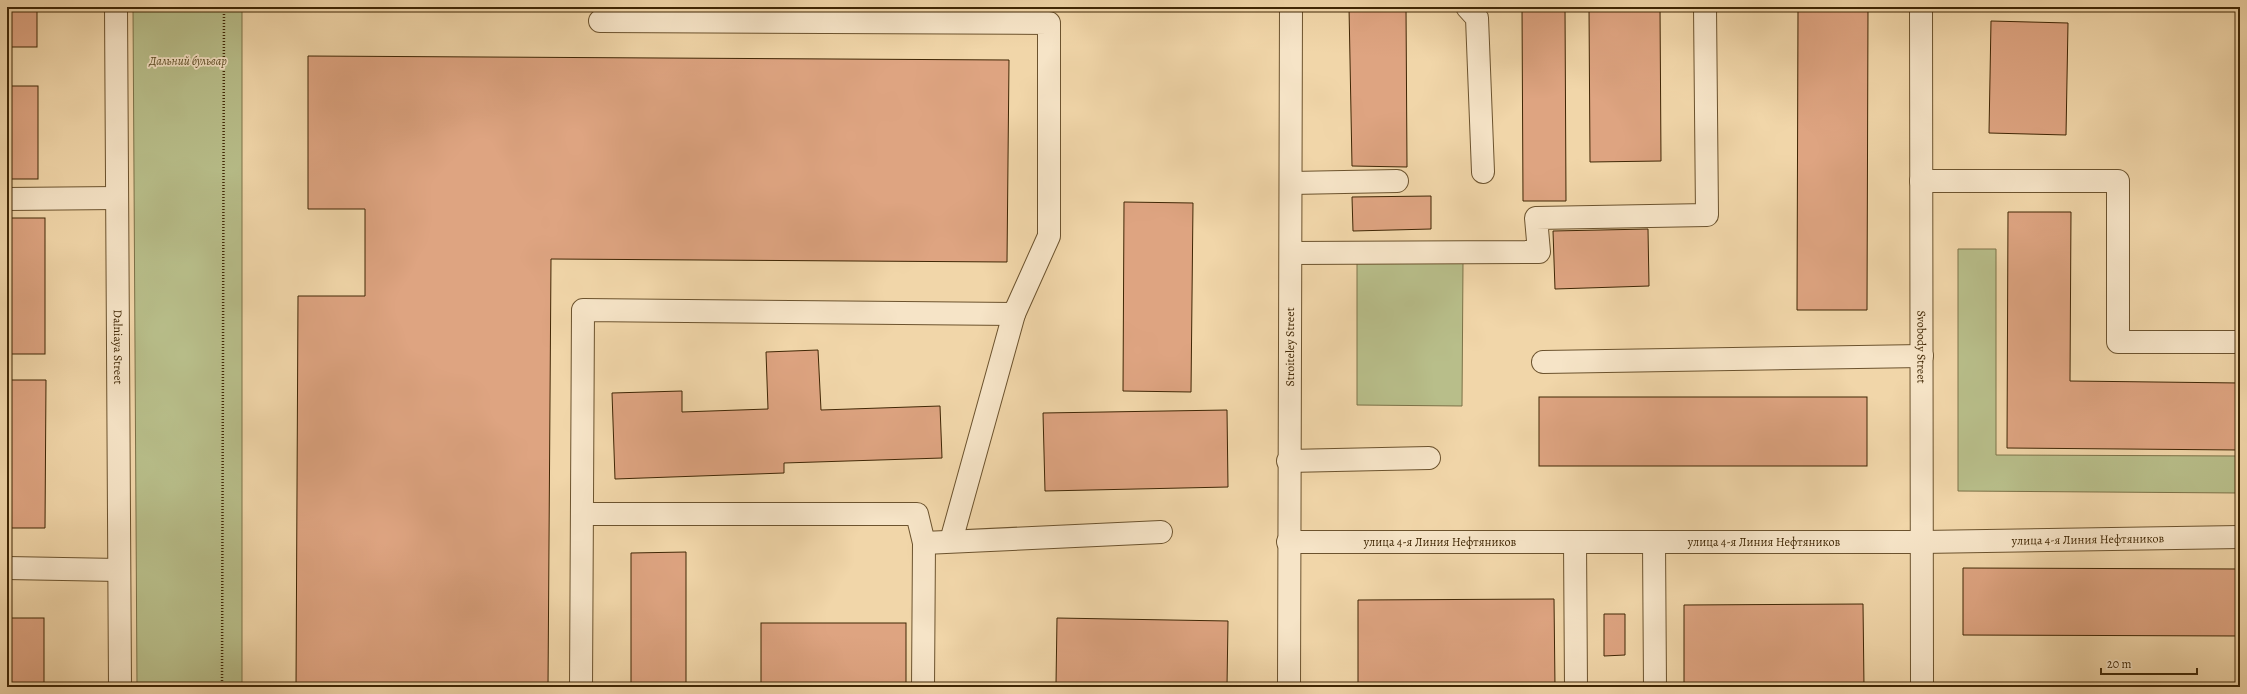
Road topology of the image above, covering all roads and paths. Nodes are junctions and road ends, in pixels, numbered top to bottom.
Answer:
1 (116, 7) edge
2 (224, 7) edge
3 (1291, 7) edge
4 (1467, 7) edge
5 (1705, 7) edge
6 (1921, 7) edge
7 (600, 21) dead end
8 (1483, 172) dead end
9 (1397, 181) dead end
10 (1921, 181) junction
11 (1290, 183) junction
12 (117, 198) junction
13 (7, 199) edge
14 (1290, 253) junction
15 (1014, 314) junction
16 (2240, 342) edge
17 (1922, 356) junction
18 (1543, 362) dead end
19 (1429, 458) dead end
20 (1288, 461) junction
21 (582, 514) junction
22 (1161, 532) dead end
23 (2240, 538) edge
24 (951, 541) junction
25 (1288, 542) junction
26 (1575, 542) junction
27 (1654, 542) junction
28 (1922, 542) junction
29 (924, 543) junction
30 (7, 568) edge
31 (119, 570) junction
32 (120, 687) edge
33 (222, 687) edge
34 (581, 687) edge
35 (923, 687) edge
36 (1289, 687) edge
37 (1576, 687) edge
38 (1655, 687) edge
39 (1922, 687) edge

1 - 12 street, Dalniaya Street
2 - 33 path
3 - 11 street, Stroiteley Street
4 - 8 street
5 - 14 street
6 - 10 street, Svobody Street
7 - 15 street
9 - 11 street
10 - 16 street
10 - 17 street, Svobody Street
11 - 14 street, Stroiteley Street
12 - 13 street
12 - 31 street, Dalniaya Street
14 - 20 street, Stroiteley Street
15 - 21 street
15 - 24 street
17 - 18 street
17 - 28 street, Svobody Street
19 - 20 street
20 - 25 street, Stroiteley Street
21 - 29 street
21 - 34 street
22 - 24 street
23 - 28 street, улица 4-я Линия Нефтяников
24 - 29 street
25 - 26 street, улица 4-я Линия Нефтяников
25 - 36 street, Stroiteley Street
26 - 27 street, улица 4-я Линия Нефтяников
26 - 37 street
27 - 28 street, улица 4-я Линия Нефтяников
27 - 38 street
28 - 39 street, Svobody Street
29 - 35 street
30 - 31 street
31 - 32 street, Dalniaya Street

